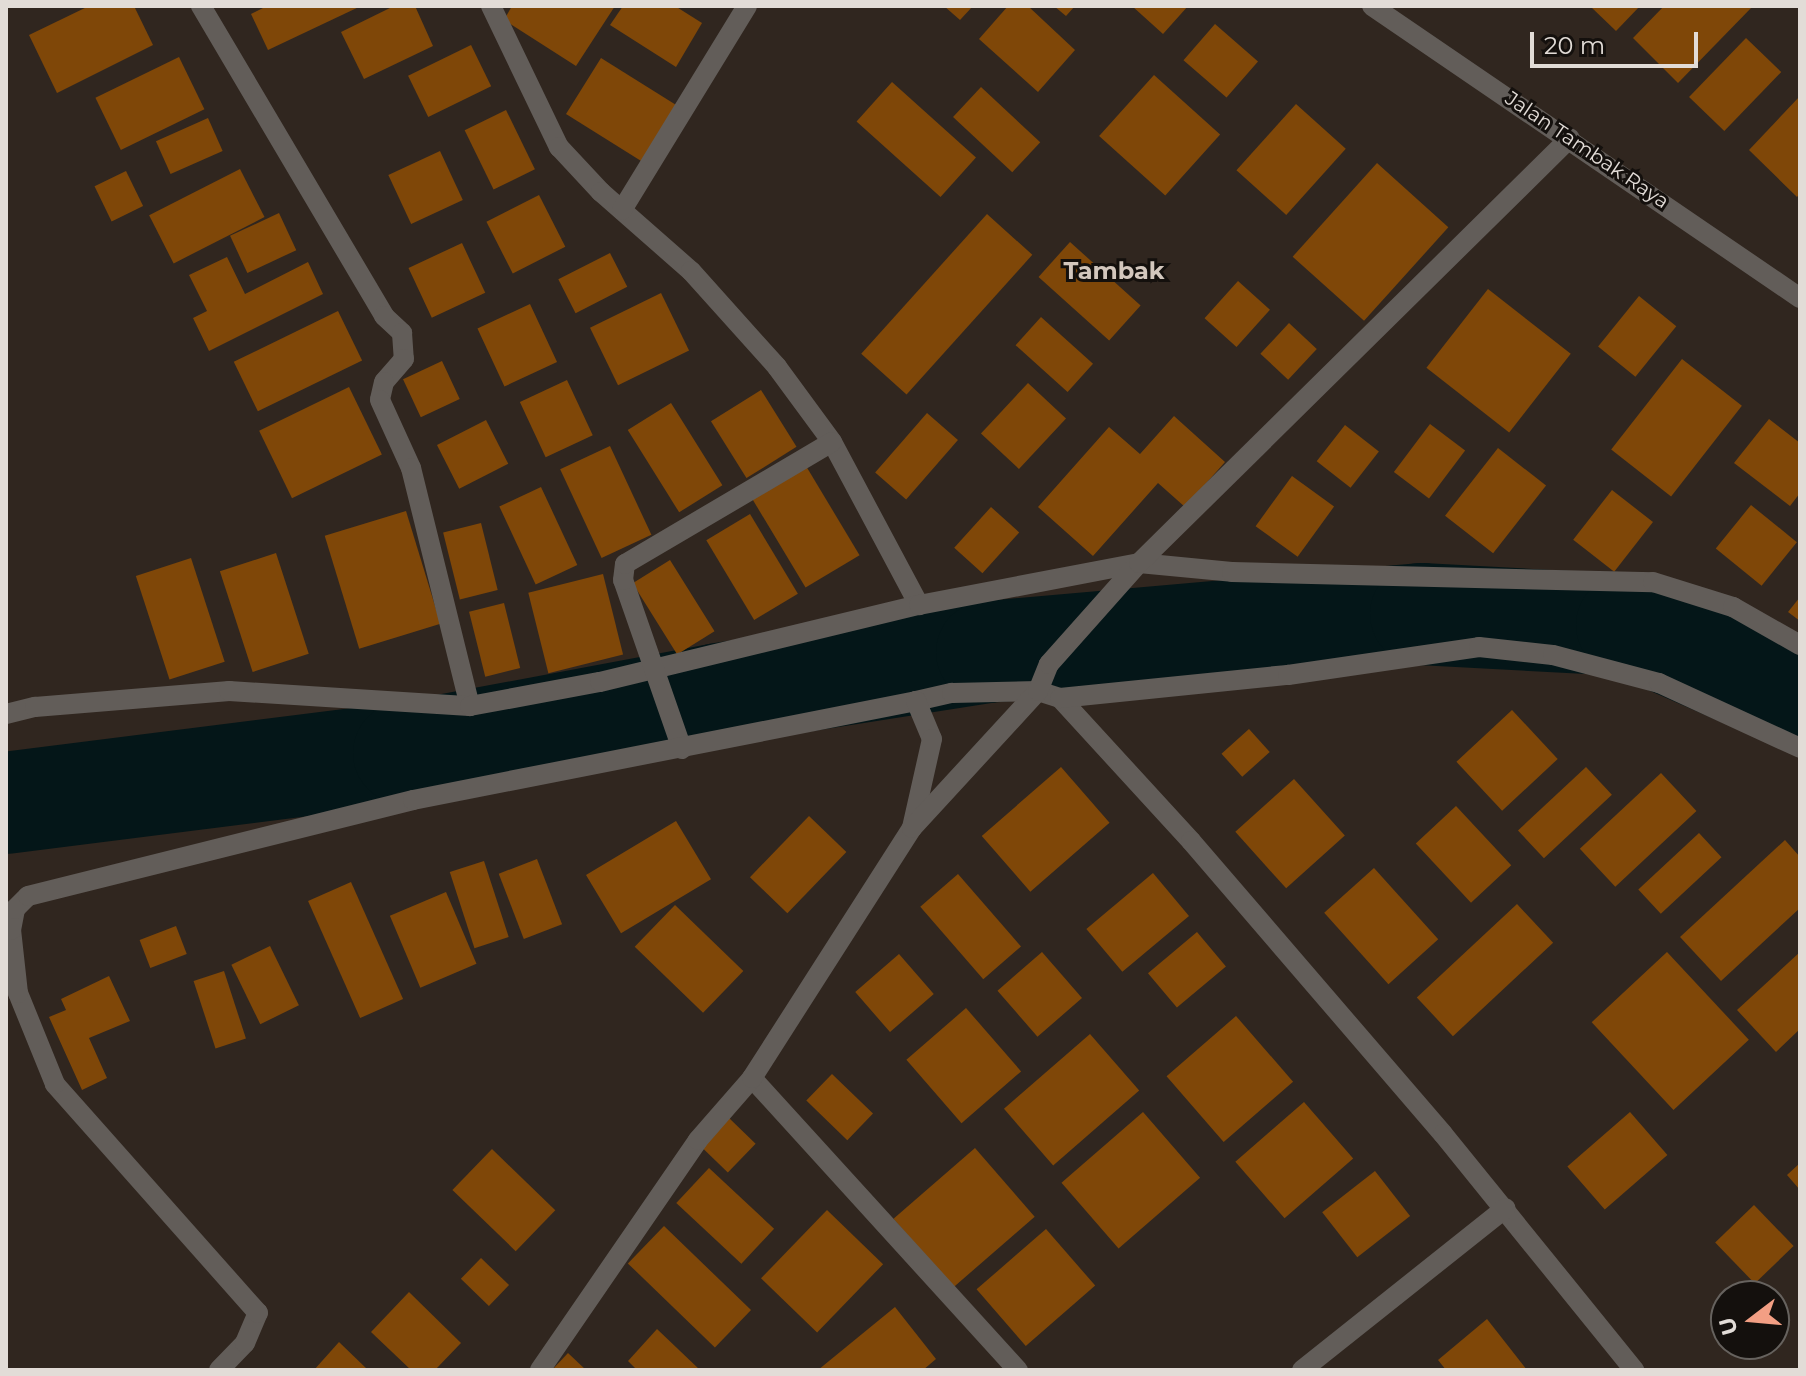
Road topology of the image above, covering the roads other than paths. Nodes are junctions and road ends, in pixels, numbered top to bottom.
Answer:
1 (201, 6) edge
2 (491, 6) edge
3 (747, 6) edge
4 (1372, 6) edge
5 (1570, 138) junction
6 (622, 210) junction
7 (1800, 298) edge
8 (832, 442) junction
9 (1139, 563) junction
10 (919, 605) junction
11 (1800, 645) edge
12 (654, 674) junction
13 (1038, 691) junction
14 (1060, 698) junction
15 (916, 701) junction
16 (470, 706) junction
17 (6, 714) edge
18 (679, 741) junction
19 (1800, 748) edge
20 (912, 828) junction
21 (752, 1078) junction
22 (1506, 1208) junction
23 (219, 1370) edge
24 (540, 1370) edge
25 (1018, 1370) edge
26 (1302, 1370) edge
27 (1634, 1370) edge

1 - 16 street
2 - 6 street
3 - 6 street
4 - 5 street, Jalan Tambak Raya
5 - 7 street, Jalan Tambak Raya
5 - 9 street
6 - 8 street
8 - 10 street
8 - 12 street
9 - 10 street
9 - 11 street
9 - 13 street
10 - 12 street
12 - 16 street
12 - 18 street
13 - 14 street
13 - 15 street
13 - 20 street
14 - 19 street
14 - 22 street
15 - 18 street
15 - 20 street
16 - 17 street
18 - 23 street
20 - 21 street
21 - 24 street
21 - 25 street
22 - 26 street
22 - 27 street

